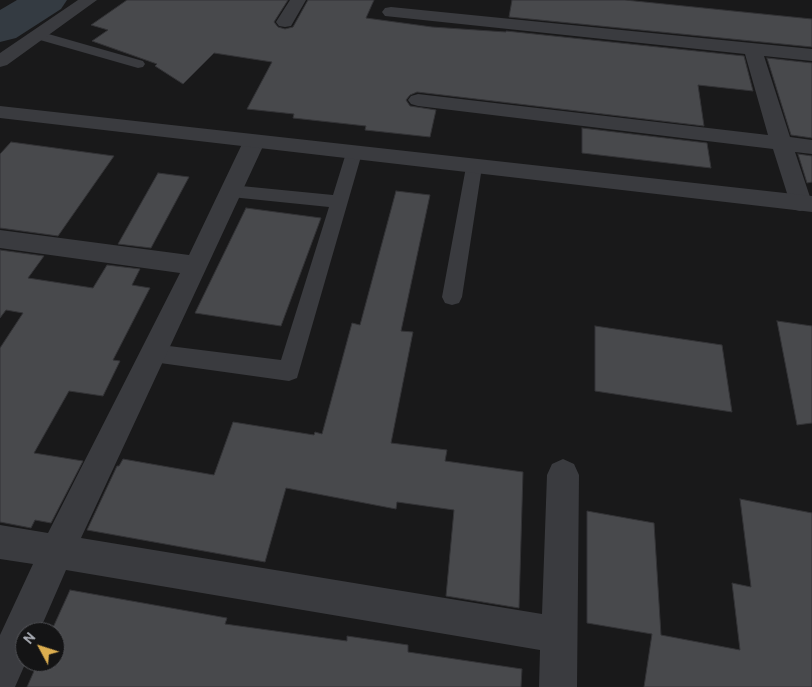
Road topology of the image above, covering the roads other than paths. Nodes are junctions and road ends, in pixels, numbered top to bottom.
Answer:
1 (89, 0) edge
2 (298, 0) edge
3 (391, 12) dead end
4 (285, 22) dead end
5 (38, 35) junction
6 (752, 48) junction
7 (812, 55) edge
8 (0, 61) edge
9 (138, 64) dead end
10 (418, 100) dead end
11 (0, 112) edge
12 (254, 142) junction
13 (782, 144) junction
14 (812, 148) edge
15 (354, 153) junction
16 (474, 167) junction
17 (231, 191) junction
18 (340, 202) junction
19 (806, 204) edge
20 (0, 240) edge
21 (196, 266) junction
22 (452, 298) dead end
23 (153, 353) junction
24 (563, 474) dead end
25 (0, 542) edge
26 (56, 553) junction
27 (559, 635) junction
28 (0, 676) edge
29 (558, 687) edge

1 - 5 street
2 - 4 street
3 - 6 street
5 - 8 street
5 - 9 lane
6 - 7 street
6 - 13 street
10 - 13 street
11 - 12 street
12 - 15 street
12 - 17 street
13 - 14 street
13 - 19 street
15 - 16 street
15 - 18 lane
16 - 19 street
16 - 22 lane
17 - 18 lane
17 - 21 street
18 - 23 lane
20 - 21 street
21 - 23 street
23 - 26 street
24 - 27 street
25 - 26 street
26 - 27 street
26 - 28 street
27 - 29 street

